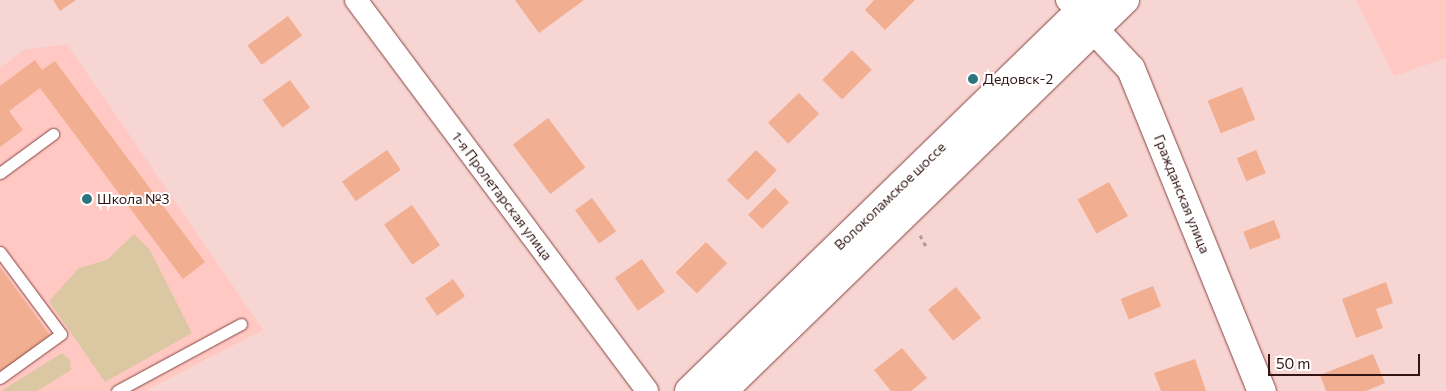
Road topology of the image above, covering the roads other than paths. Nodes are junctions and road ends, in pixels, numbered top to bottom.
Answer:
1 (356, 0) edge
2 (1125, 0) edge
3 (1083, 11) edge
4 (53, 134) dead end
5 (0, 173) edge
6 (0, 252) edge
7 (241, 324) dead end
8 (0, 378) edge
9 (117, 391) edge
10 (647, 391) edge
11 (689, 391) edge
12 (723, 391) edge
13 (1262, 391) edge

1 - 10 street, 1-я Пролетарская улица
2 - 3 main road, Волоколамское шоссе
3 - 11 main road, Волоколамское шоссе
3 - 12 main road, Волоколамское шоссе
3 - 13 main road, Гражданская улица
4 - 5 lane
6 - 8 lane
7 - 9 lane

